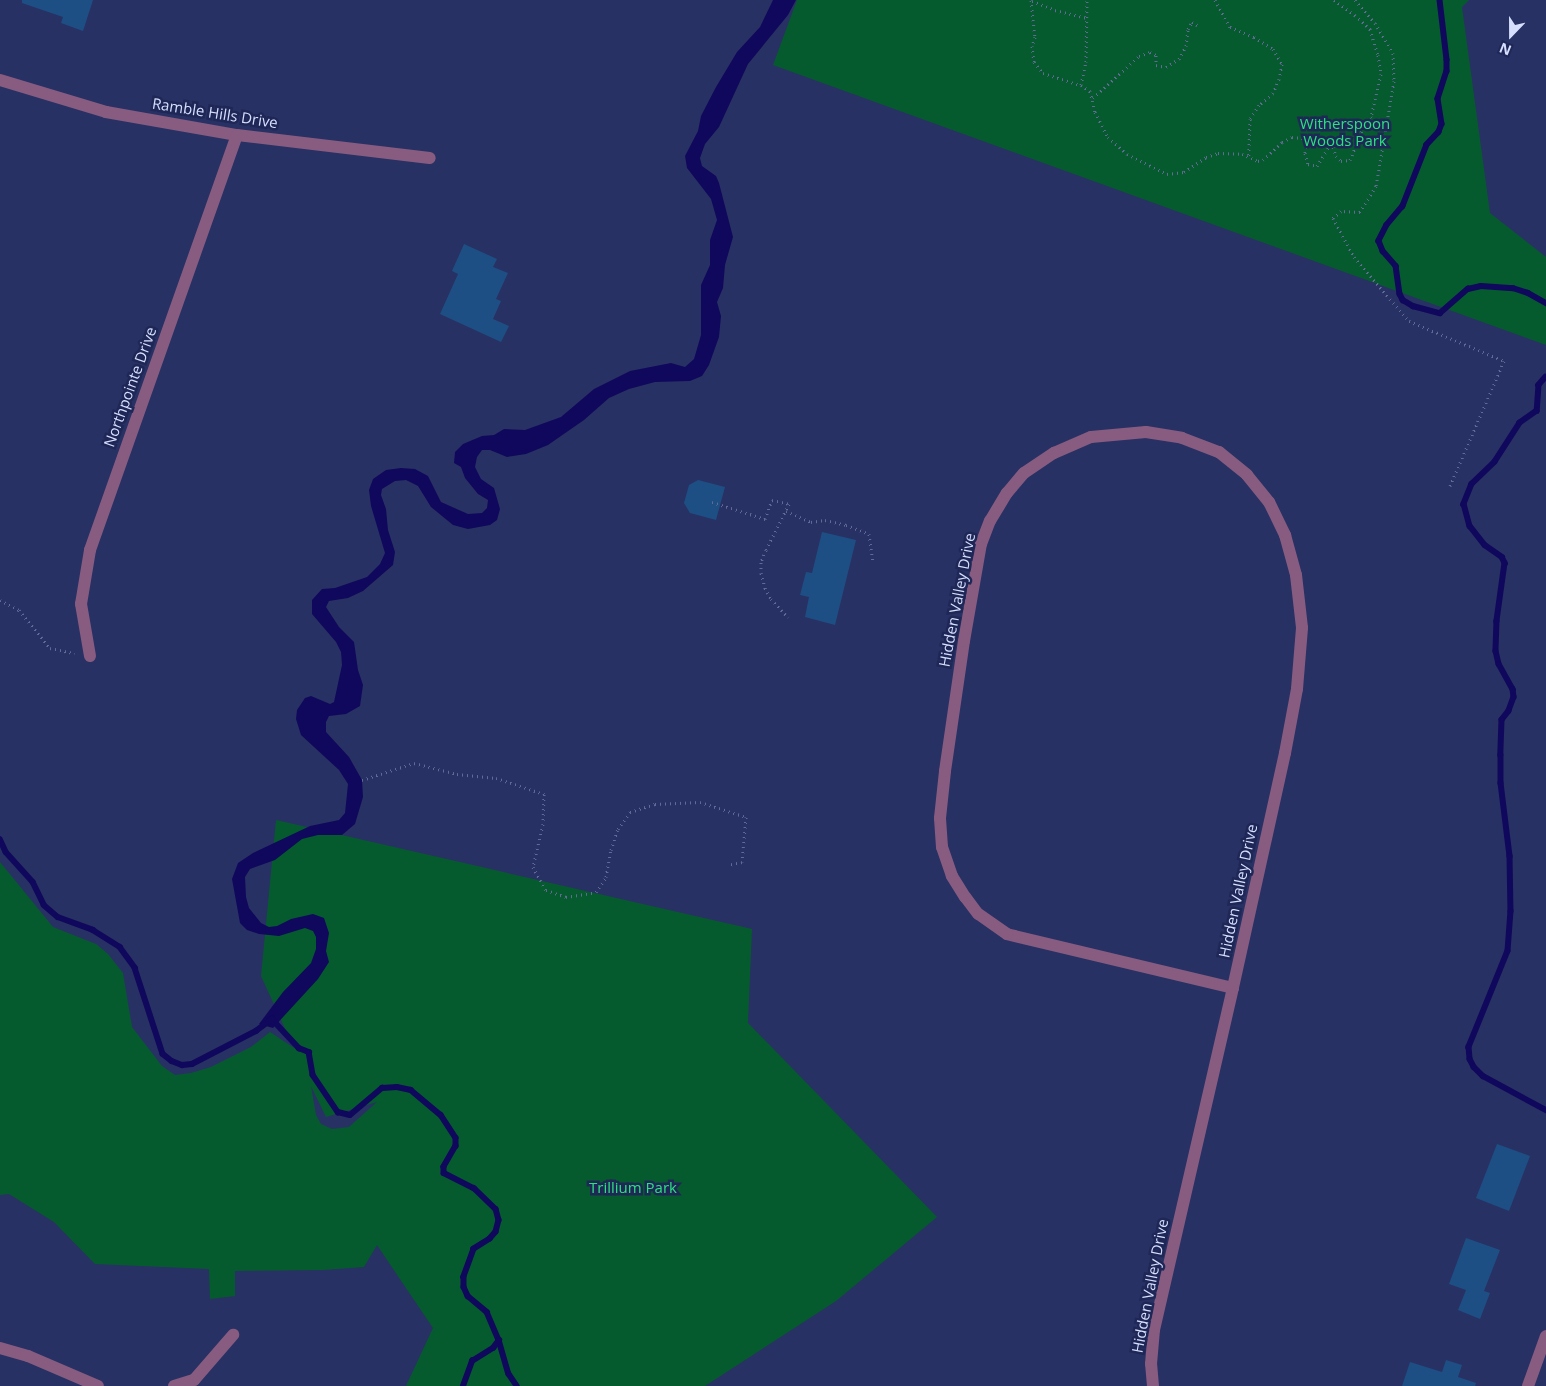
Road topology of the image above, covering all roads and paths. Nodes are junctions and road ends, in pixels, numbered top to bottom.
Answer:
1 (1031, 0) edge
2 (1087, 0) edge
3 (1215, 0) edge
4 (1334, 0) edge
5 (1355, 0) edge
6 (1088, 18) junction
7 (1197, 25) dead end
8 (0, 80) edge
9 (1081, 85) junction
10 (1093, 98) junction
11 (1371, 117) junction
12 (237, 135) junction
13 (1384, 145) junction
14 (1249, 157) junction
15 (430, 158) dead end
16 (1450, 486) dead end
17 (712, 502) dead end
18 (786, 511) junction
19 (873, 562) dead end
20 (0, 600) edge
21 (788, 617) dead end
22 (90, 656) joint
23 (362, 780) dead end
24 (728, 865) dead end
25 (1233, 988) junction
26 (233, 1335) dead end
27 (1546, 1336) edge
28 (0, 1348) edge
29 (98, 1386) edge
30 (174, 1386) edge
31 (1152, 1386) edge
32 (1528, 1386) edge

1 - 6 path
1 - 9 path
2 - 6 path
3 - 14 path
4 - 11 path
5 - 13 path
6 - 9 path
7 - 10 path
8 - 12 street, Ramble Hills Drive
9 - 10 path
10 - 14 path
11 - 13 path
11 - 14 path
12 - 15 street, Ramble Hills Drive
12 - 22 street, Northpointe Drive
13 - 16 path
17 - 18 path
18 - 19 path
18 - 21 path
20 - 22 path
23 - 24 path
25 - 25 street, Hidden Valley Drive
25 - 31 street, Hidden Valley Drive
26 - 30 street
27 - 32 street
28 - 29 street

